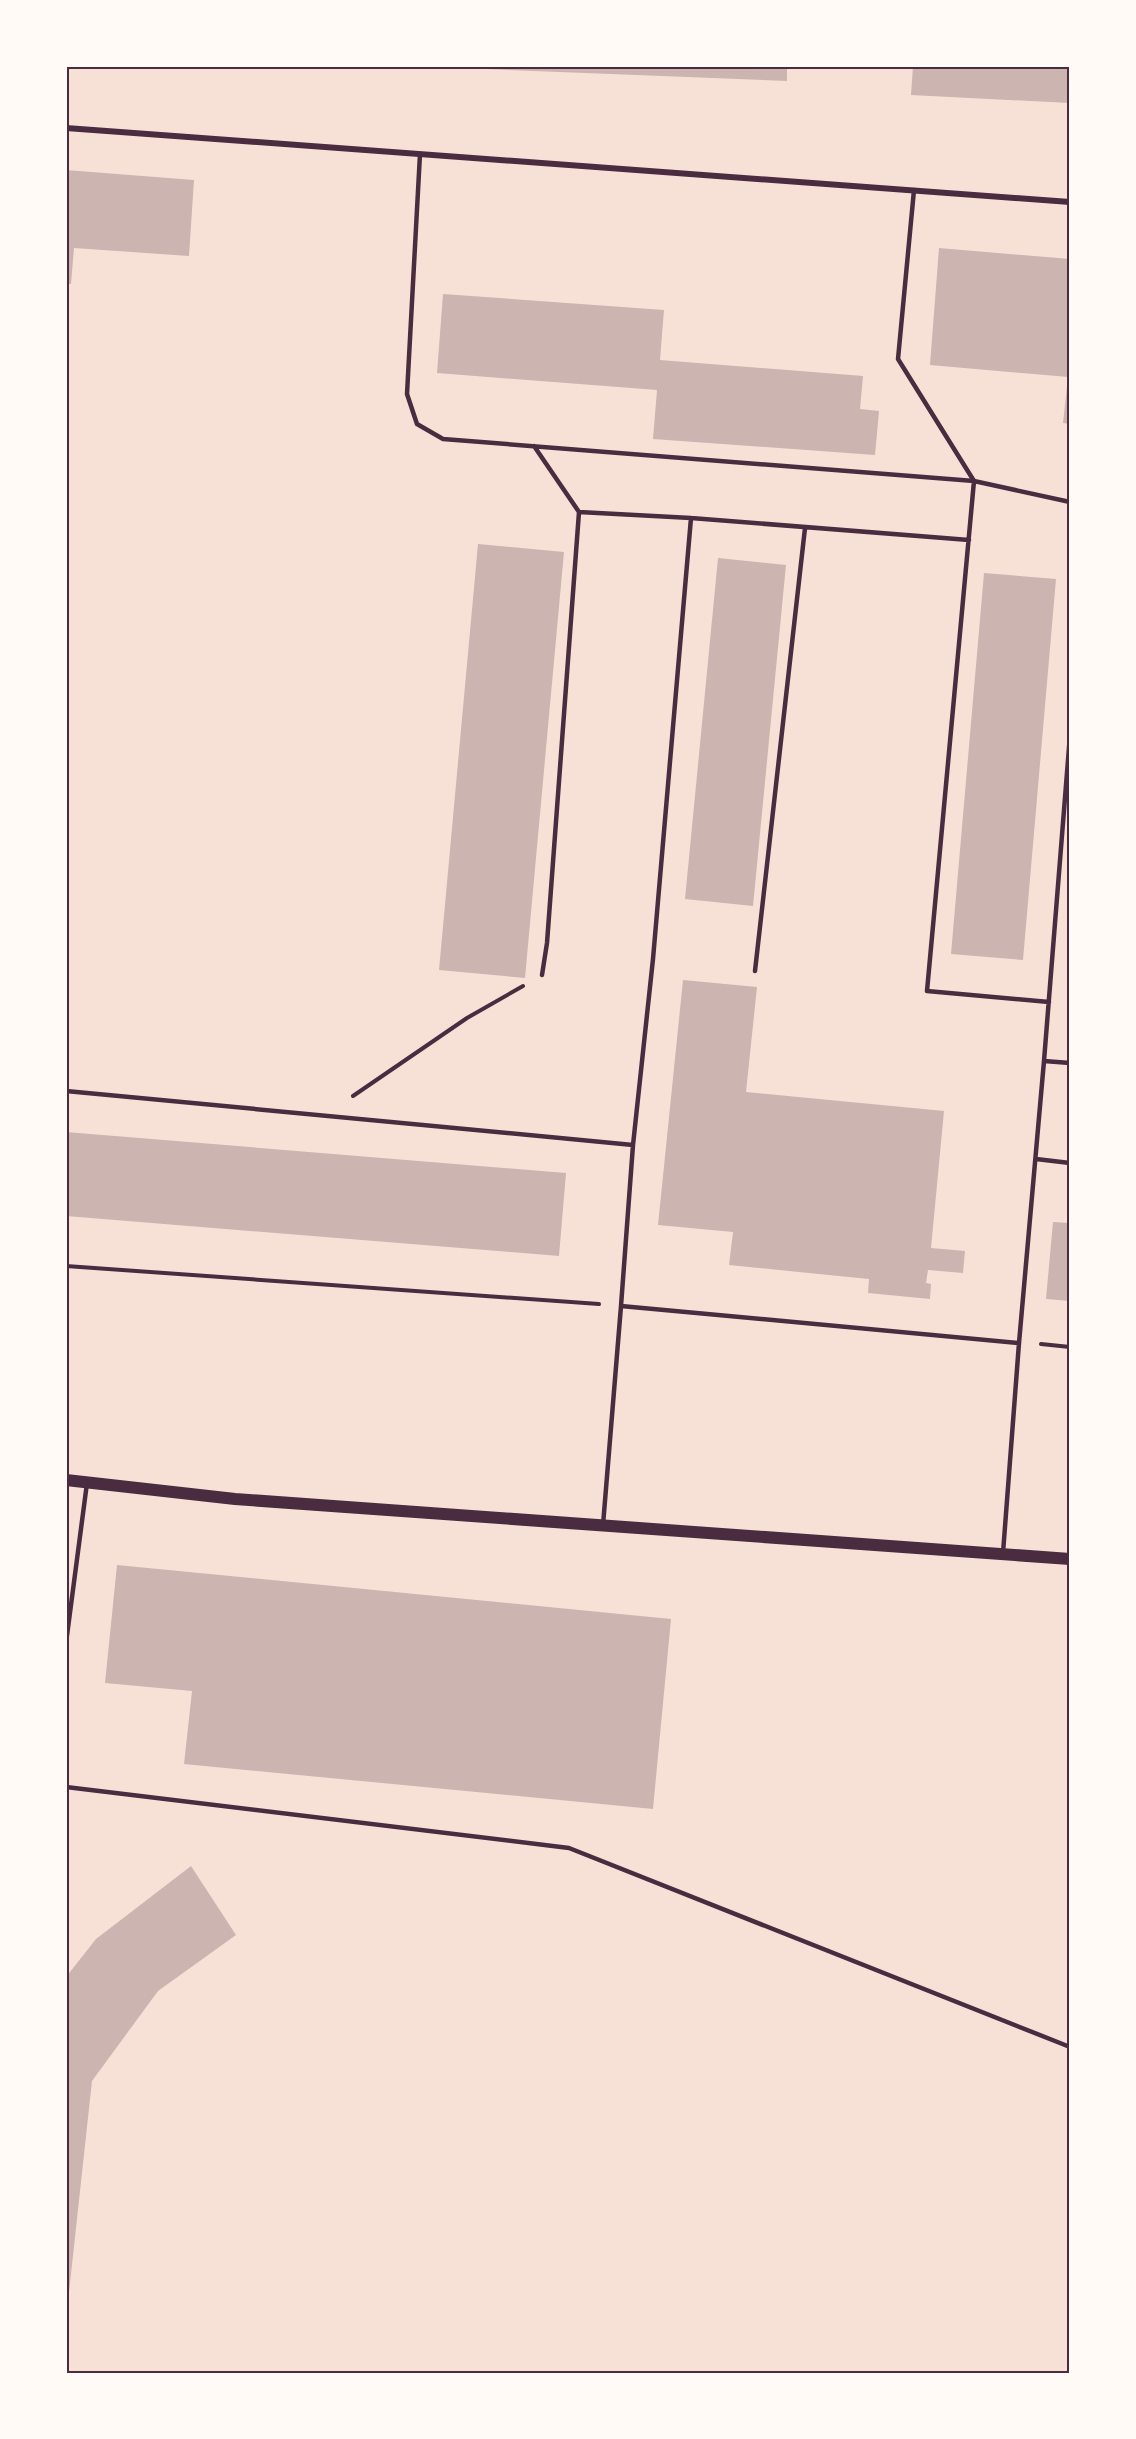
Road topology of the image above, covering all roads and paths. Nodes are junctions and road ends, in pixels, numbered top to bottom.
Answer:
1 (66, 128) edge
2 (420, 154) junction
3 (914, 190) junction
4 (1070, 202) edge
5 (534, 446) junction
6 (974, 481) junction
7 (1070, 502) edge
8 (579, 512) junction
9 (691, 518) junction
10 (805, 528) junction
11 (969, 540) junction
12 (1070, 735) edge
13 (1069, 768) edge
14 (754, 971) dead end
15 (542, 975) joint
16 (1049, 1002) junction
17 (1044, 1061) junction
18 (1070, 1063) edge
19 (66, 1091) edge
20 (326, 1116) junction
21 (633, 1145) junction
22 (1036, 1159) junction
23 (1070, 1162) edge
24 (66, 1266) edge
25 (621, 1306) junction
26 (1019, 1343) junction
27 (66, 1480) edge
28 (87, 1482) junction
29 (603, 1525) junction
30 (1003, 1552) junction
31 (1070, 1559) edge
32 (66, 1644) edge
33 (66, 1787) edge
34 (1070, 2048) edge

1 - 2 street
2 - 3 street
2 - 5 lane
3 - 4 street
3 - 6 lane
5 - 6 lane
5 - 8 lane
6 - 7 lane
6 - 11 lane
8 - 9 lane
8 - 15 lane
9 - 10 lane
9 - 21 lane
10 - 11 lane
10 - 14 lane
11 - 16 lane
12 - 13 lane
13 - 16 lane
15 - 20 path
16 - 17 lane
17 - 18 lane
17 - 22 lane
19 - 20 lane
20 - 21 lane
21 - 25 lane
22 - 23 lane
22 - 26 lane
24 - 25 path
25 - 26 lane
25 - 29 lane
26 - 30 lane
27 - 28 main road
28 - 29 main road
28 - 32 lane
29 - 30 main road
30 - 31 main road
33 - 34 lane

